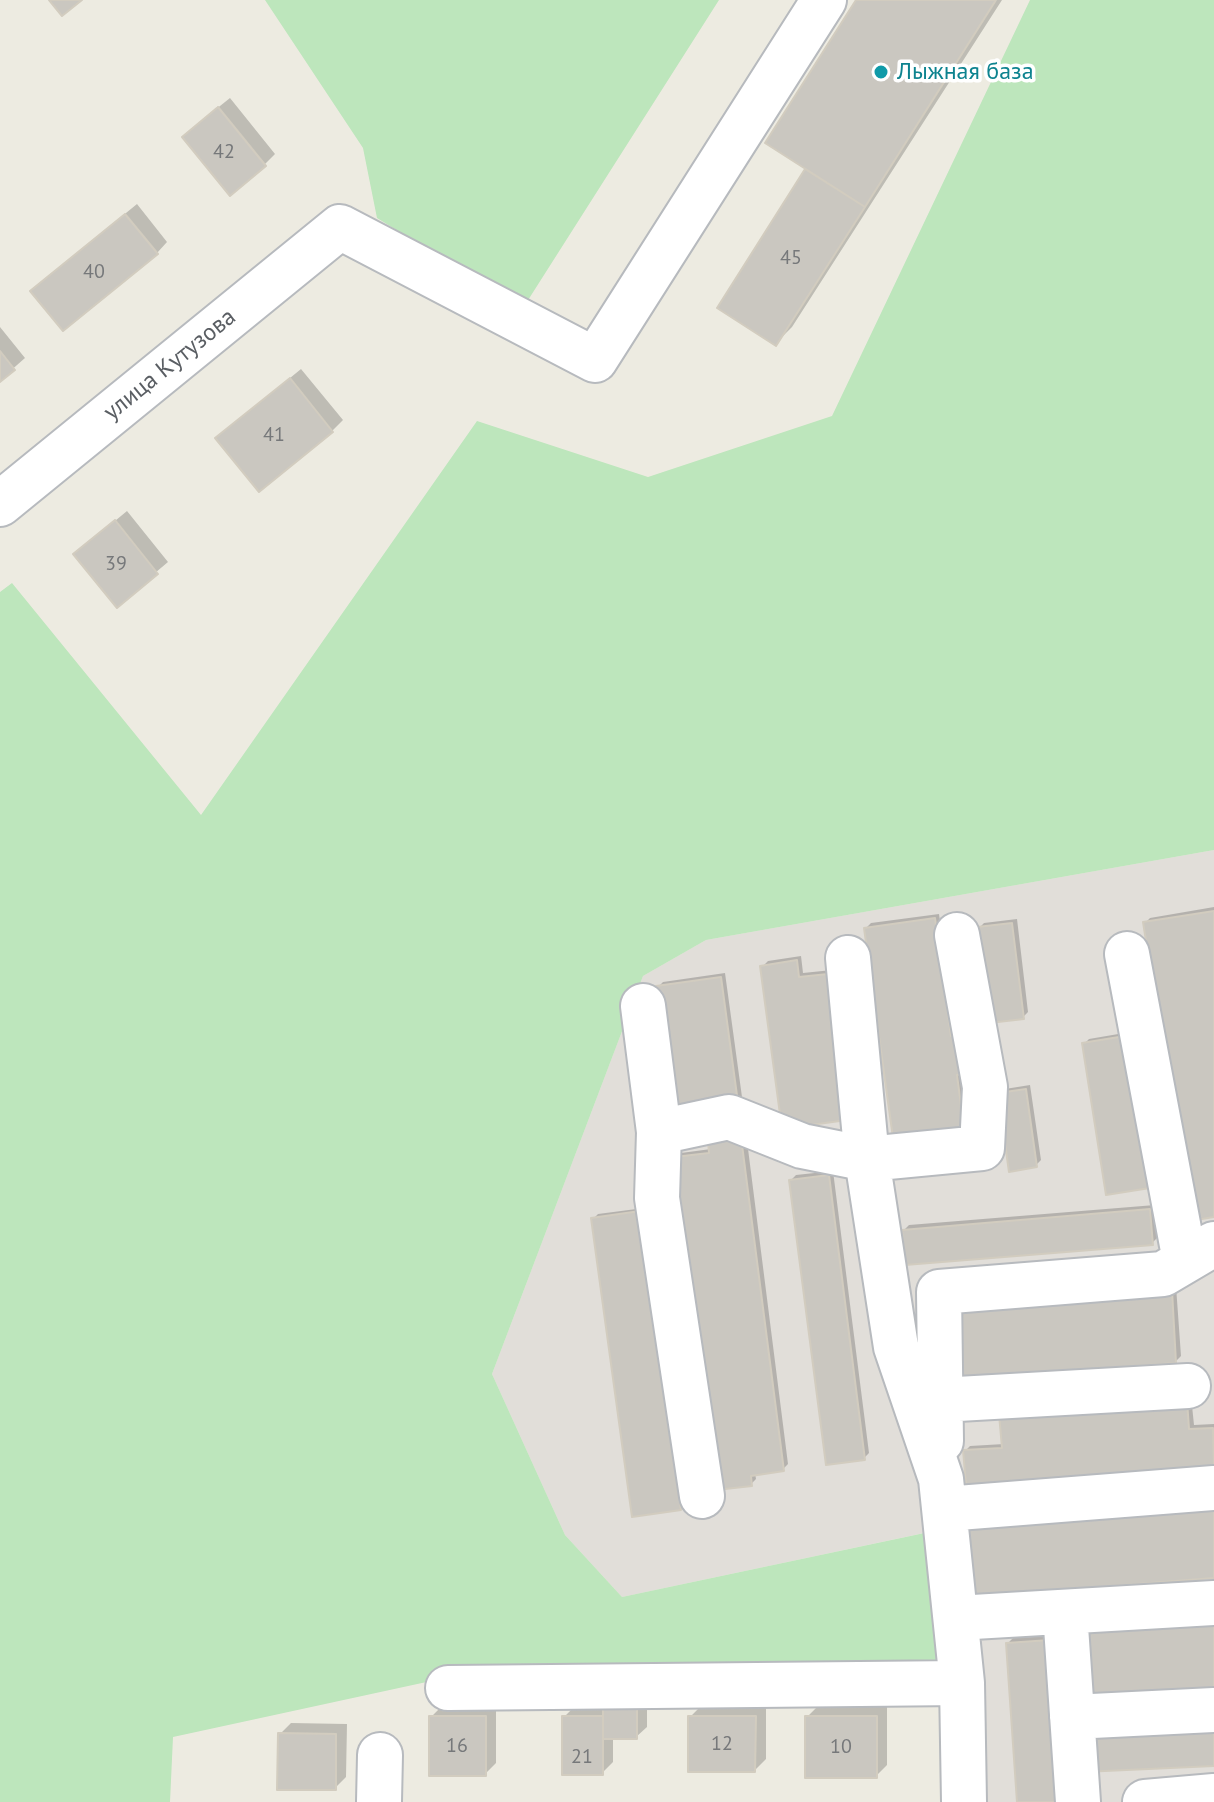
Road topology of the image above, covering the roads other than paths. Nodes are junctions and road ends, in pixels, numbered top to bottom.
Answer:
1 (824, 0) edge
2 (0, 504) edge
3 (957, 935) dead end
4 (1127, 954) dead end
5 (848, 958) dead end
6 (643, 1006) dead end
7 (659, 1132) junction
8 (867, 1159) junction
9 (1200, 1252) edge
10 (1188, 1386) dead end
11 (940, 1400) junction
12 (1214, 1488) edge
13 (943, 1494) junction
14 (702, 1496) dead end
15 (1214, 1603) edge
16 (1065, 1612) junction
17 (956, 1618) junction
18 (962, 1683) junction
19 (448, 1688) dead end
20 (1214, 1710) edge
21 (1072, 1717) junction
22 (380, 1755) dead end
23 (1214, 1796) edge
24 (379, 1802) edge
25 (964, 1802) edge
26 (1078, 1802) edge
27 (1145, 1802) edge

1 - 2 street, улица Кутузова
3 - 8 street
4 - 9 street
5 - 8 street
6 - 7 street
7 - 8 street
7 - 14 street
8 - 13 street
9 - 11 street
10 - 11 street
11 - 13 street
12 - 13 street
13 - 17 street
15 - 16 street
16 - 17 street
16 - 21 street
17 - 18 street
18 - 19 street
18 - 25 street
20 - 21 street
21 - 26 street
22 - 24 street
23 - 27 street

